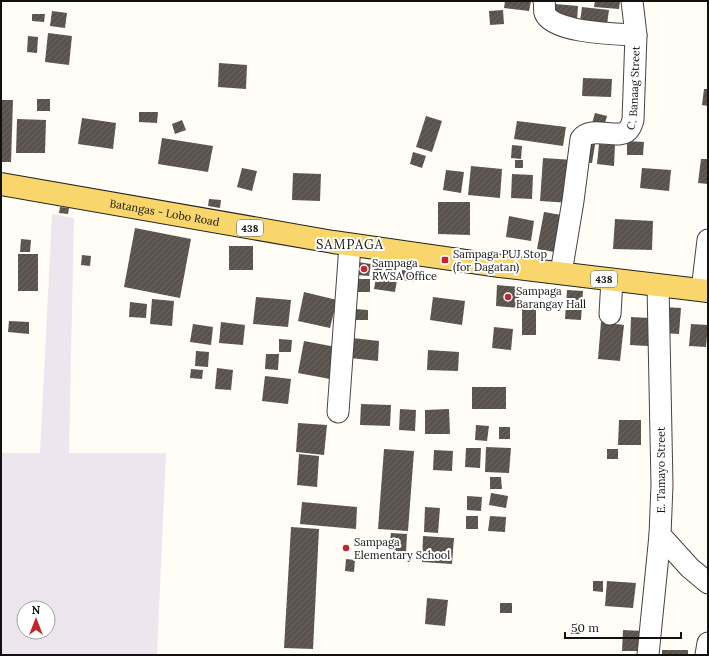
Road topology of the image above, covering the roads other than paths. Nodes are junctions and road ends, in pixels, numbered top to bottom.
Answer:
1 (544, 1) edge
2 (632, 1) edge
3 (636, 35) junction
4 (1, 184) edge
5 (708, 240) edge
6 (350, 245) junction
7 (561, 274) junction
8 (612, 280) junction
9 (658, 285) junction
10 (705, 291) edge
11 (610, 314) dead end
12 (338, 412) dead end
13 (660, 535) junction
14 (708, 583) edge
15 (708, 643) edge
16 (648, 655) edge
17 (706, 655) edge

1 - 3 street
2 - 3 street, C. Banaag Street
3 - 7 street, C. Banaag Street
4 - 6 main road, Batangas - Lobo Road / 438
5 - 10 street
6 - 7 main road, Batangas - Lobo Road / 438
6 - 12 street
7 - 8 main road, Batangas - Lobo Road / 438
8 - 9 main road, Batangas - Lobo Road / 438
8 - 11 street
9 - 10 main road, Batangas - Lobo Road / 438
9 - 13 street, E. Tamayo Street
13 - 14 street
13 - 16 street, E. Tamayo Street
15 - 17 street

